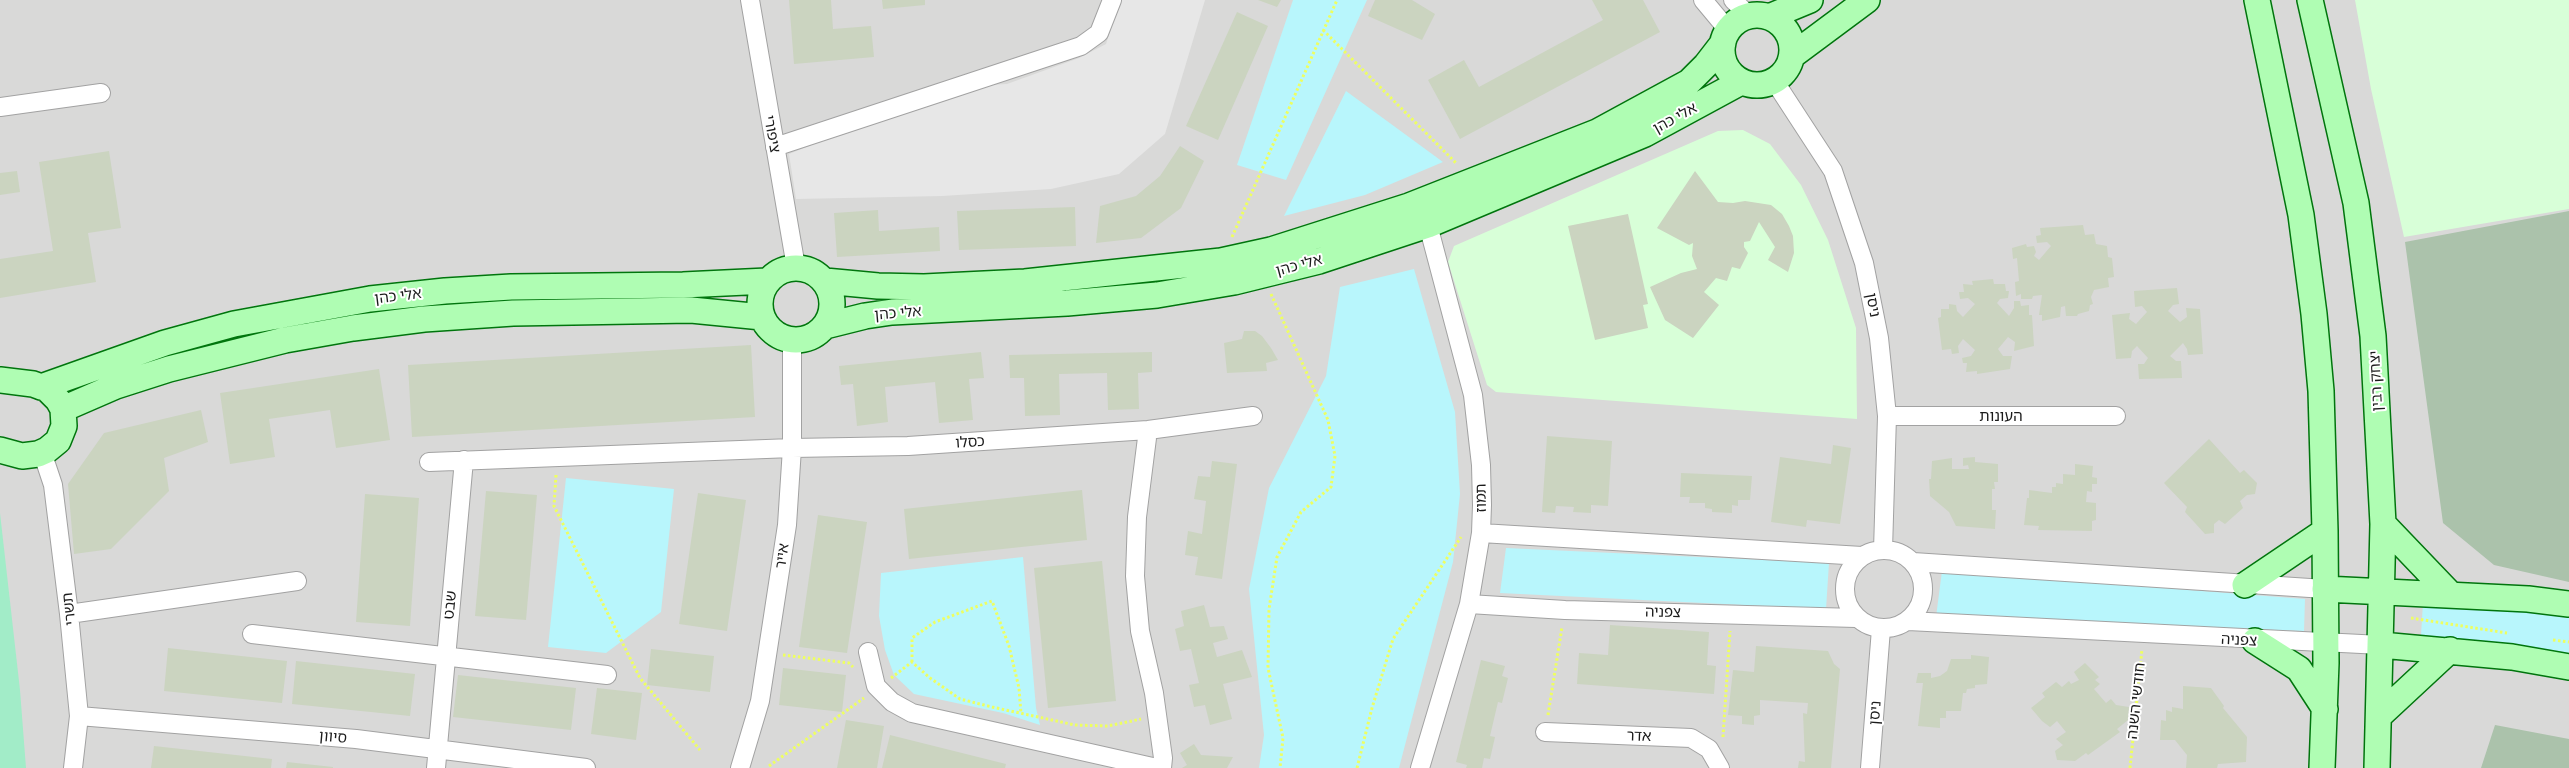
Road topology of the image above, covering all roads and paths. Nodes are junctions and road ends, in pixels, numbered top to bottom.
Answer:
1 (750, 0) edge
2 (1112, 0) edge
3 (1337, 0) edge
4 (1703, 0) edge
5 (1810, 0) edge
6 (1867, 0) edge
7 (2257, 0) edge
8 (2310, 0) edge
9 (1750, 11) edge
10 (1323, 30) junction
11 (1725, 36) junction
12 (1793, 55) junction
13 (1740, 82) junction
14 (1775, 82) junction
15 (101, 93) dead end
16 (1, 102) edge
17 (775, 147) junction
18 (1475, 182) junction
19 (1428, 225) junction
20 (1221, 261) junction
21 (796, 267) junction
22 (1263, 275) junction
23 (825, 281) junction
24 (767, 282) junction
25 (762, 317) junction
26 (824, 326) junction
27 (792, 340) junction
28 (0, 380) edge
29 (41, 387) junction
30 (63, 409) junction
31 (1253, 416) dead end
32 (1887, 416) junction
33 (2116, 416) dead end
34 (1148, 430) junction
35 (792, 448) junction
36 (0, 450) edge
37 (42, 452) junction
38 (557, 457) junction
39 (464, 460) junction
40 (429, 462) dead end
41 (1482, 505) junction
42 (2383, 524) junction
43 (2325, 531) junction
44 (1481, 533) junction
45 (1882, 550) junction
46 (1862, 556) junction
47 (1913, 562) junction
48 (297, 581) dead end
49 (2245, 585) junction
50 (2325, 589) junction
51 (2382, 591) junction
52 (2450, 594) junction
53 (1469, 604) junction
54 (2569, 604) edge
55 (1565, 610) junction
56 (1731, 613) junction
57 (70, 614) junction
58 (1856, 618) junction
59 (2412, 618) dead end
60 (1908, 621) junction
61 (1881, 629) junction
62 (2510, 633) dead end
63 (252, 634) dead end
64 (2143, 634) junction
65 (2549, 639) dead end
66 (2255, 640) junction
67 (2569, 642) edge
68 (2326, 644) junction
69 (2381, 646) junction
70 (2450, 650) junction
71 (868, 652) dead end
72 (768, 653) junction
73 (445, 656) junction
74 (912, 662) dead end
75 (2569, 667) edge
76 (855, 668) dead end
77 (607, 675) dead end
78 (2325, 709) junction
79 (1021, 714) dead end
80 (79, 716) junction
81 (2379, 716) junction
82 (1545, 732) joint
83 (1722, 739) dead end
84 (437, 750) junction
85 (700, 750) dead end
86 (73, 768) edge
87 (436, 768) edge
88 (586, 768) edge
89 (740, 768) edge
90 (1157, 768) edge
91 (1162, 768) edge
92 (1280, 768) edge
93 (1357, 768) edge
94 (1420, 768) edge
95 (1720, 768) edge
96 (1870, 768) edge
97 (2130, 768) edge
98 (2322, 768) edge
99 (2377, 768) edge

1 - 17 street, ציפורי
2 - 17 street
3 - 10 path
4 - 11 street
5 - 9 street
6 - 12 street
7 - 43 street
8 - 42 street, יצחק רבין
9 - 11 street
9 - 12 street
10 - 18 path
10 - 20 path
11 - 13 street
11 - 18 street, אלי כהן
12 - 14 street
13 - 14 street
13 - 19 street, אלי כהן
14 - 32 street, ניסן
15 - 16 street
17 - 21 street, ציפורי
18 - 20 street, אלי כהן
19 - 22 street, אלי כהן
19 - 41 street, תמוז
20 - 23 street, אלי כהן
21 - 23 street
21 - 24 street
22 - 26 street, אלי כהן
22 - 92 path
23 - 26 street
24 - 25 street
24 - 29 street, אלי כהן
25 - 27 street
25 - 30 street, אלי כהן
26 - 27 street
27 - 35 street, אייר
28 - 29 street
29 - 30 street
30 - 37 street
31 - 34 street, כסלו
32 - 33 street, העונות
32 - 45 street, ניסן
34 - 35 street, כסלו
34 - 91 street
35 - 38 street, כסלו
35 - 72 street, אייר
36 - 37 street
37 - 57 street, תשרי
38 - 39 street, כסלו
38 - 85 path
39 - 40 street, כסלו
39 - 73 street, שבט
41 - 44 street, תמוז
41 - 93 path
42 - 51 street, יצחק רבין
42 - 52 street
43 - 49 street
43 - 50 street
44 - 46 street
44 - 53 street, תמוז
45 - 46 street
45 - 47 street
46 - 58 street
47 - 49 street
47 - 60 street
48 - 57 street
49 - 50 street
50 - 51 street
50 - 68 street
51 - 52 street
51 - 69 street, יצחק רבין
52 - 54 street
53 - 55 street, צפניה
53 - 94 street, תמוז
55 - 56 street, צפניה
55 - 82 path
56 - 58 street, צפניה
56 - 83 path
57 - 80 street, תשרי
58 - 61 street
59 - 62 path
60 - 61 street
60 - 64 street, צפניה
61 - 96 street, ניסן
63 - 73 street
64 - 66 street, צפניה
64 - 97 path, חודשי השנה
65 - 67 path
66 - 68 street, צפניה
66 - 78 street
68 - 69 street, צפניה
68 - 78 street
69 - 70 street, צפניה
69 - 81 street, יצחק רבין
70 - 75 street, צפניה
70 - 81 street
71 - 90 street
72 - 76 path
72 - 89 street, אייר
73 - 77 street
73 - 84 street, שבט
74 - 79 path
78 - 98 street
80 - 84 street, סיוון
80 - 86 street, תשרי
81 - 99 street, יצחק רבין
82 - 95 street, אדר
84 - 87 street, שבט
84 - 88 street, סיוון

